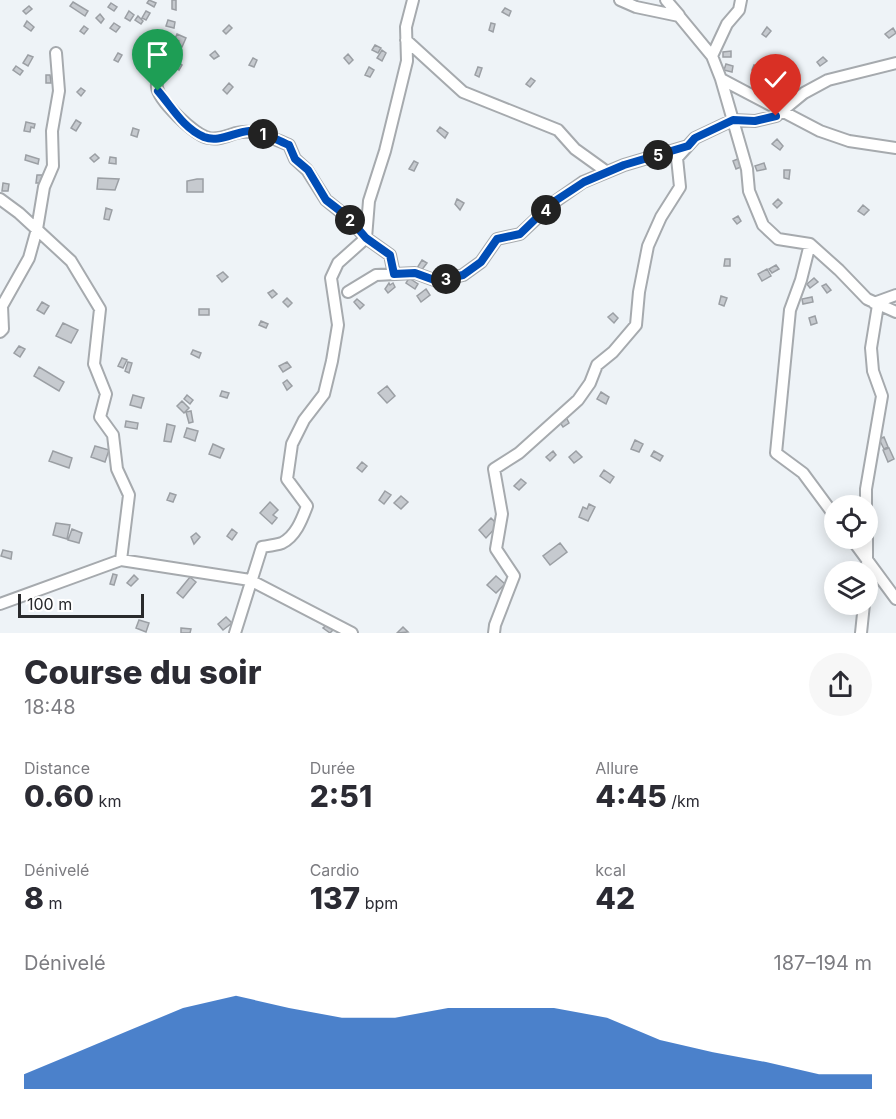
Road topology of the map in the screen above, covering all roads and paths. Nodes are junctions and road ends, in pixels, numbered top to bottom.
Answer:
1 (413, 0) edge
2 (620, 0) edge
3 (666, 0) edge
4 (741, 0) edge
5 (679, 16) junction
6 (406, 40) junction
7 (57, 53) dead end
8 (712, 56) junction
9 (896, 63) edge
10 (161, 69) dead end
11 (721, 79) junction
12 (782, 109) junction
13 (733, 120) junction
14 (688, 146) junction
15 (896, 148) edge
16 (607, 172) junction
17 (0, 199) edge
18 (37, 229) junction
19 (366, 238) junction
20 (810, 244) junction
21 (394, 274) junction
22 (348, 292) dead end
23 (896, 295) edge
24 (876, 304) junction
25 (896, 312) edge
26 (0, 332) edge
27 (866, 495) edge
28 (824, 501) edge
29 (121, 560) junction
30 (878, 579) edge
31 (250, 580) junction
32 (896, 599) edge
33 (0, 604) edge
34 (863, 615) edge
35 (235, 633) edge
36 (352, 633) edge
37 (494, 633) edge
38 (861, 633) edge

1 - 6 street
2 - 5 street
3 - 5 street
4 - 8 street
5 - 8 street
6 - 16 street
6 - 19 street
7 - 18 street
8 - 11 street
9 - 12 street
10 - 19 street
11 - 12 street
11 - 13 street
12 - 13 street
12 - 15 street
13 - 14 street
13 - 20 street
14 - 16 street
14 - 37 street
16 - 21 street
17 - 18 street
18 - 26 street
18 - 29 street
19 - 21 street
19 - 31 street
20 - 24 street
20 - 28 street
21 - 22 street
23 - 24 street
24 - 25 street
24 - 27 street
29 - 31 street
29 - 33 street
30 - 32 street
31 - 35 street
31 - 36 street
34 - 38 street

